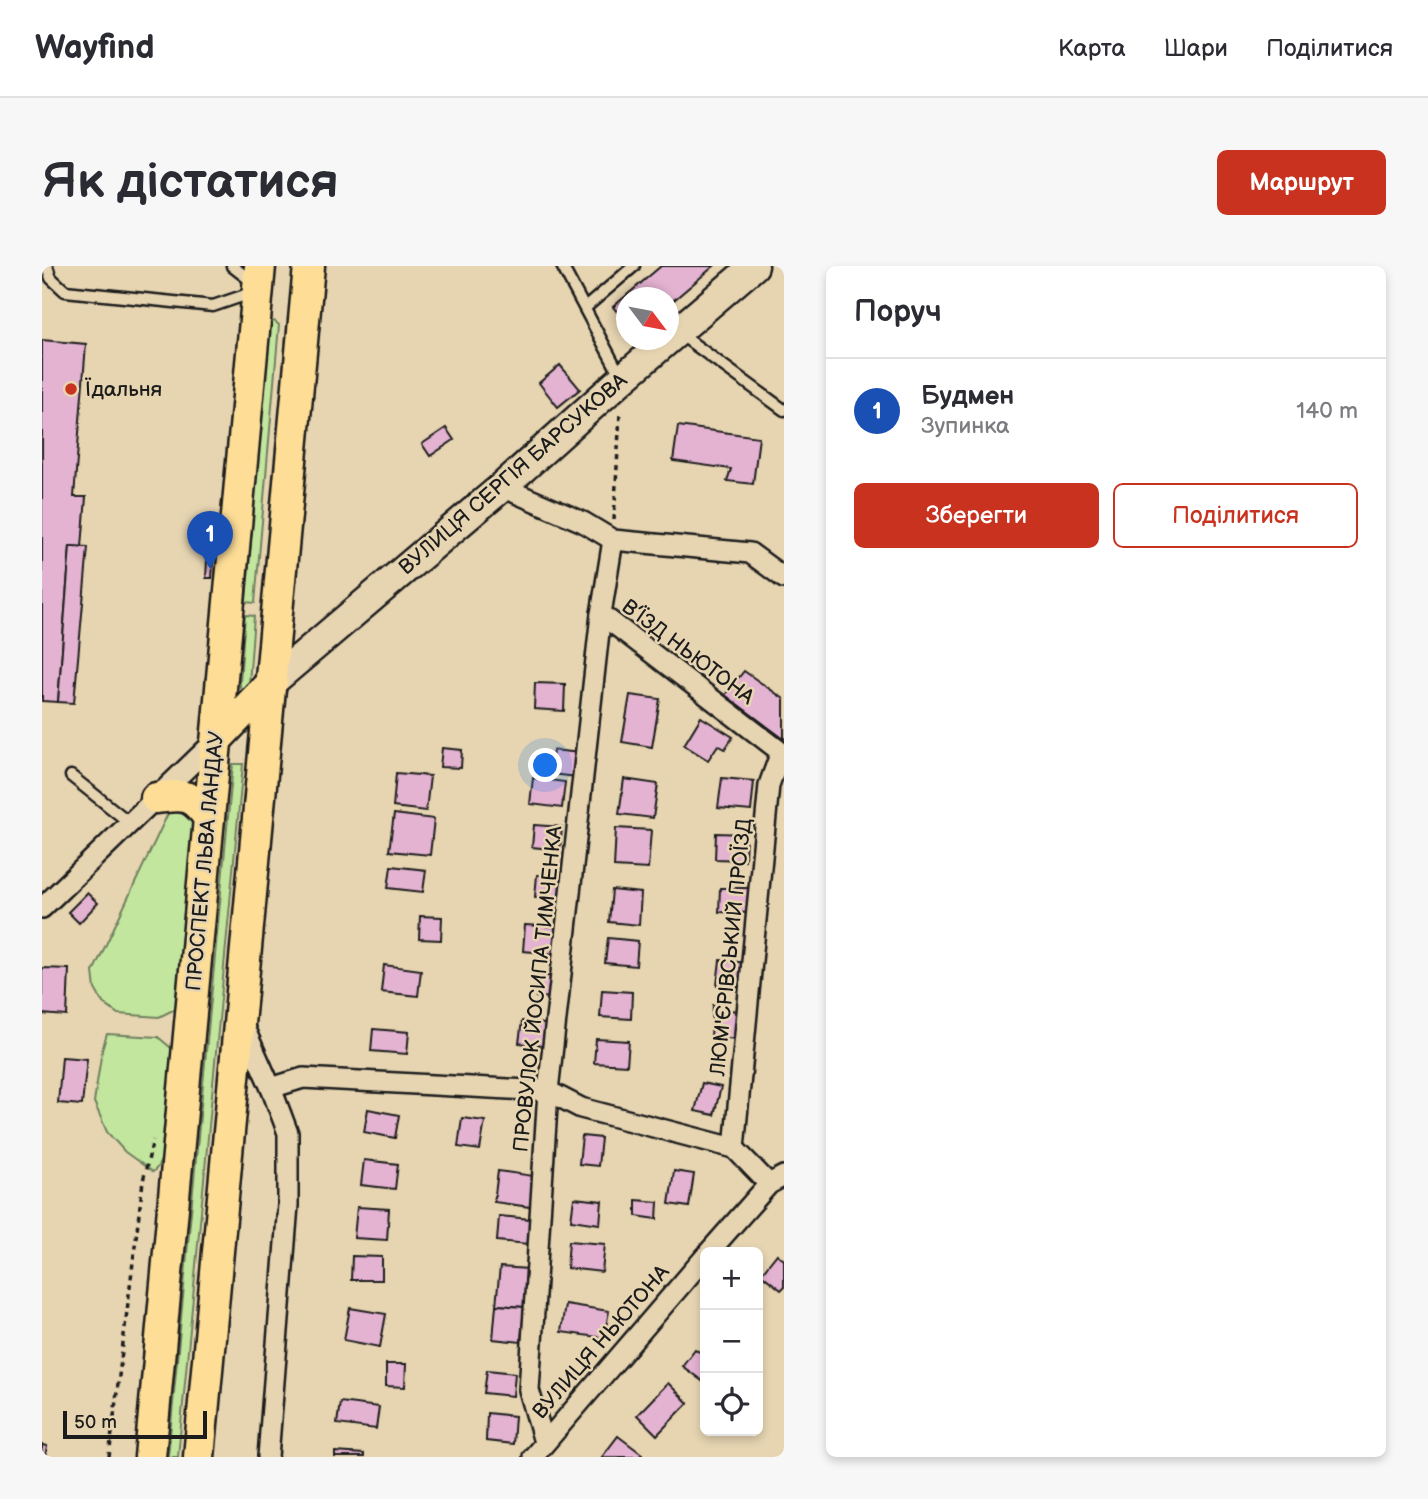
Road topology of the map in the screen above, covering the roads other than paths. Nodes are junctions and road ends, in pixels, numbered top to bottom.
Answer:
1 (47, 266) edge
2 (233, 266) edge
3 (309, 266) edge
4 (562, 266) edge
5 (634, 266) edge
6 (754, 266) edge
7 (258, 286) edge
8 (305, 304) junction
9 (585, 308) junction
10 (679, 331) edge
11 (679, 333) edge
12 (657, 350) edge
13 (622, 379) junction
14 (784, 410) edge
15 (502, 487) junction
16 (613, 540) junction
17 (784, 578) edge
18 (601, 614) junction
19 (272, 682) junction
20 (217, 739) junction
21 (781, 752) joint
22 (71, 776) dead end
23 (156, 798) junction
24 (209, 818) junction
25 (130, 823) junction
26 (42, 908) edge
27 (240, 1019) junction
28 (271, 1088) junction
29 (548, 1091) junction
30 (734, 1148) junction
31 (777, 1180) edge
32 (714, 1247) edge
33 (700, 1263) edge
34 (538, 1450) edge
35 (150, 1457) edge
36 (199, 1457) edge
37 (268, 1457) edge

1 - 7 lane
2 - 7 lane
3 - 8 main road
4 - 9 lane
5 - 9 lane
6 - 10 main road, ВУЛИЦЯ СЕРГІЯ БАРСУКОВА
7 - 8 main road
7 - 20 main road, ПРОСПЕКТ ЛЬВА ЛАНДАУ
8 - 19 main road
9 - 13 lane
11 - 14 lane
12 - 13 main road, ВУЛИЦЯ СЕРГІЯ БАРСУКОВА
13 - 15 main road, ВУЛИЦЯ СЕРГІЯ БАРСУКОВА
15 - 16 street
15 - 19 main road, ВУЛИЦЯ СЕРГІЯ БАРСУКОВА
16 - 17 street
16 - 18 street, ПРОВУЛОК ЙОСИПА ТИМЧЕНКА
18 - 21 street, В’ЇЗД НЬЮТОНА
18 - 29 street, ПРОВУЛОК ЙОСИПА ТИМЧЕНКА
19 - 20 main road
19 - 27 main road
20 - 23 street
20 - 24 main road, ПРОСПЕКТ ЛЬВА ЛАНДАУ
21 - 30 street, ЛЮМ'ЄРІВСЬКИЙ ПРОЇЗД
22 - 25 lane
23 - 24 main road
23 - 25 street
24 - 35 main road, ПРОСПЕКТ ЛЬВА ЛАНДАУ
25 - 26 street
27 - 28 street
27 - 36 main road
28 - 29 street
28 - 37 street
29 - 30 street
29 - 34 street, ПРОВУЛОК ЙОСИПА ТИМЧЕНКА
30 - 31 street
31 - 32 street
33 - 34 street, ВУЛИЦЯ НЬЮТОНА

